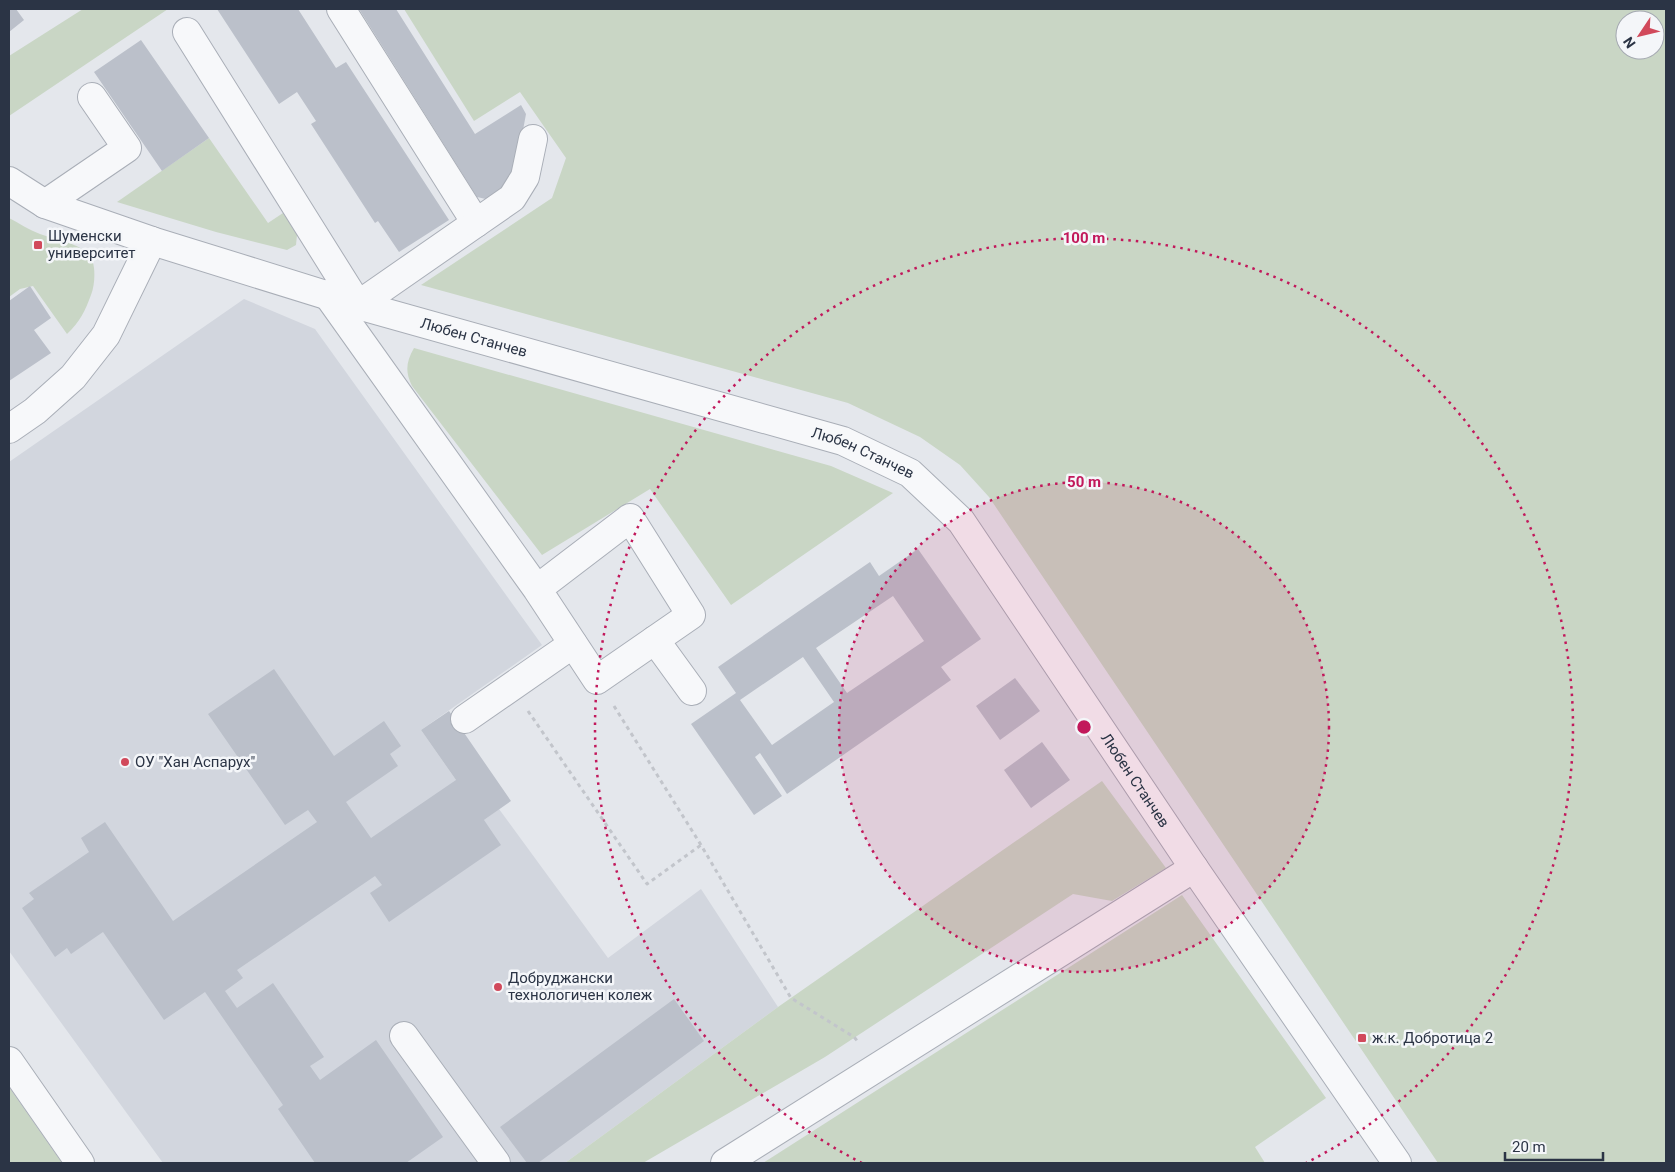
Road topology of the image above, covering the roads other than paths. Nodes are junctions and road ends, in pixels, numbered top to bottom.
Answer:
1 (341, 9) edge
2 (187, 32) dead end
3 (92, 97) dead end
4 (534, 139) dead end
5 (9, 181) edge
6 (46, 204) junction
7 (476, 223) junction
8 (152, 241) junction
9 (327, 294) junction
10 (358, 305) junction
11 (9, 429) edge
12 (537, 589) junction
13 (655, 640) junction
14 (573, 644) junction
15 (692, 692) dead end
16 (466, 719) dead end
17 (1194, 868) junction
18 (404, 1036) dead end
19 (9, 1061) edge
20 (80, 1163) edge
21 (496, 1163) edge
22 (725, 1163) edge
23 (1397, 1163) edge

1 - 7 street
2 - 10 street
3 - 6 street
4 - 7 street
5 - 6 street, Любен Станчев
6 - 8 street, Любен Станчев
7 - 10 street
8 - 9 street, Любен Станчев
8 - 11 street
9 - 10 street, Любен Станчев
9 - 12 street
10 - 17 street, Любен Станчев
12 - 13 street
12 - 14 street
13 - 14 street
13 - 15 street
14 - 16 street
17 - 22 street
17 - 23 street, Любен Станчев
18 - 21 street
19 - 20 street

